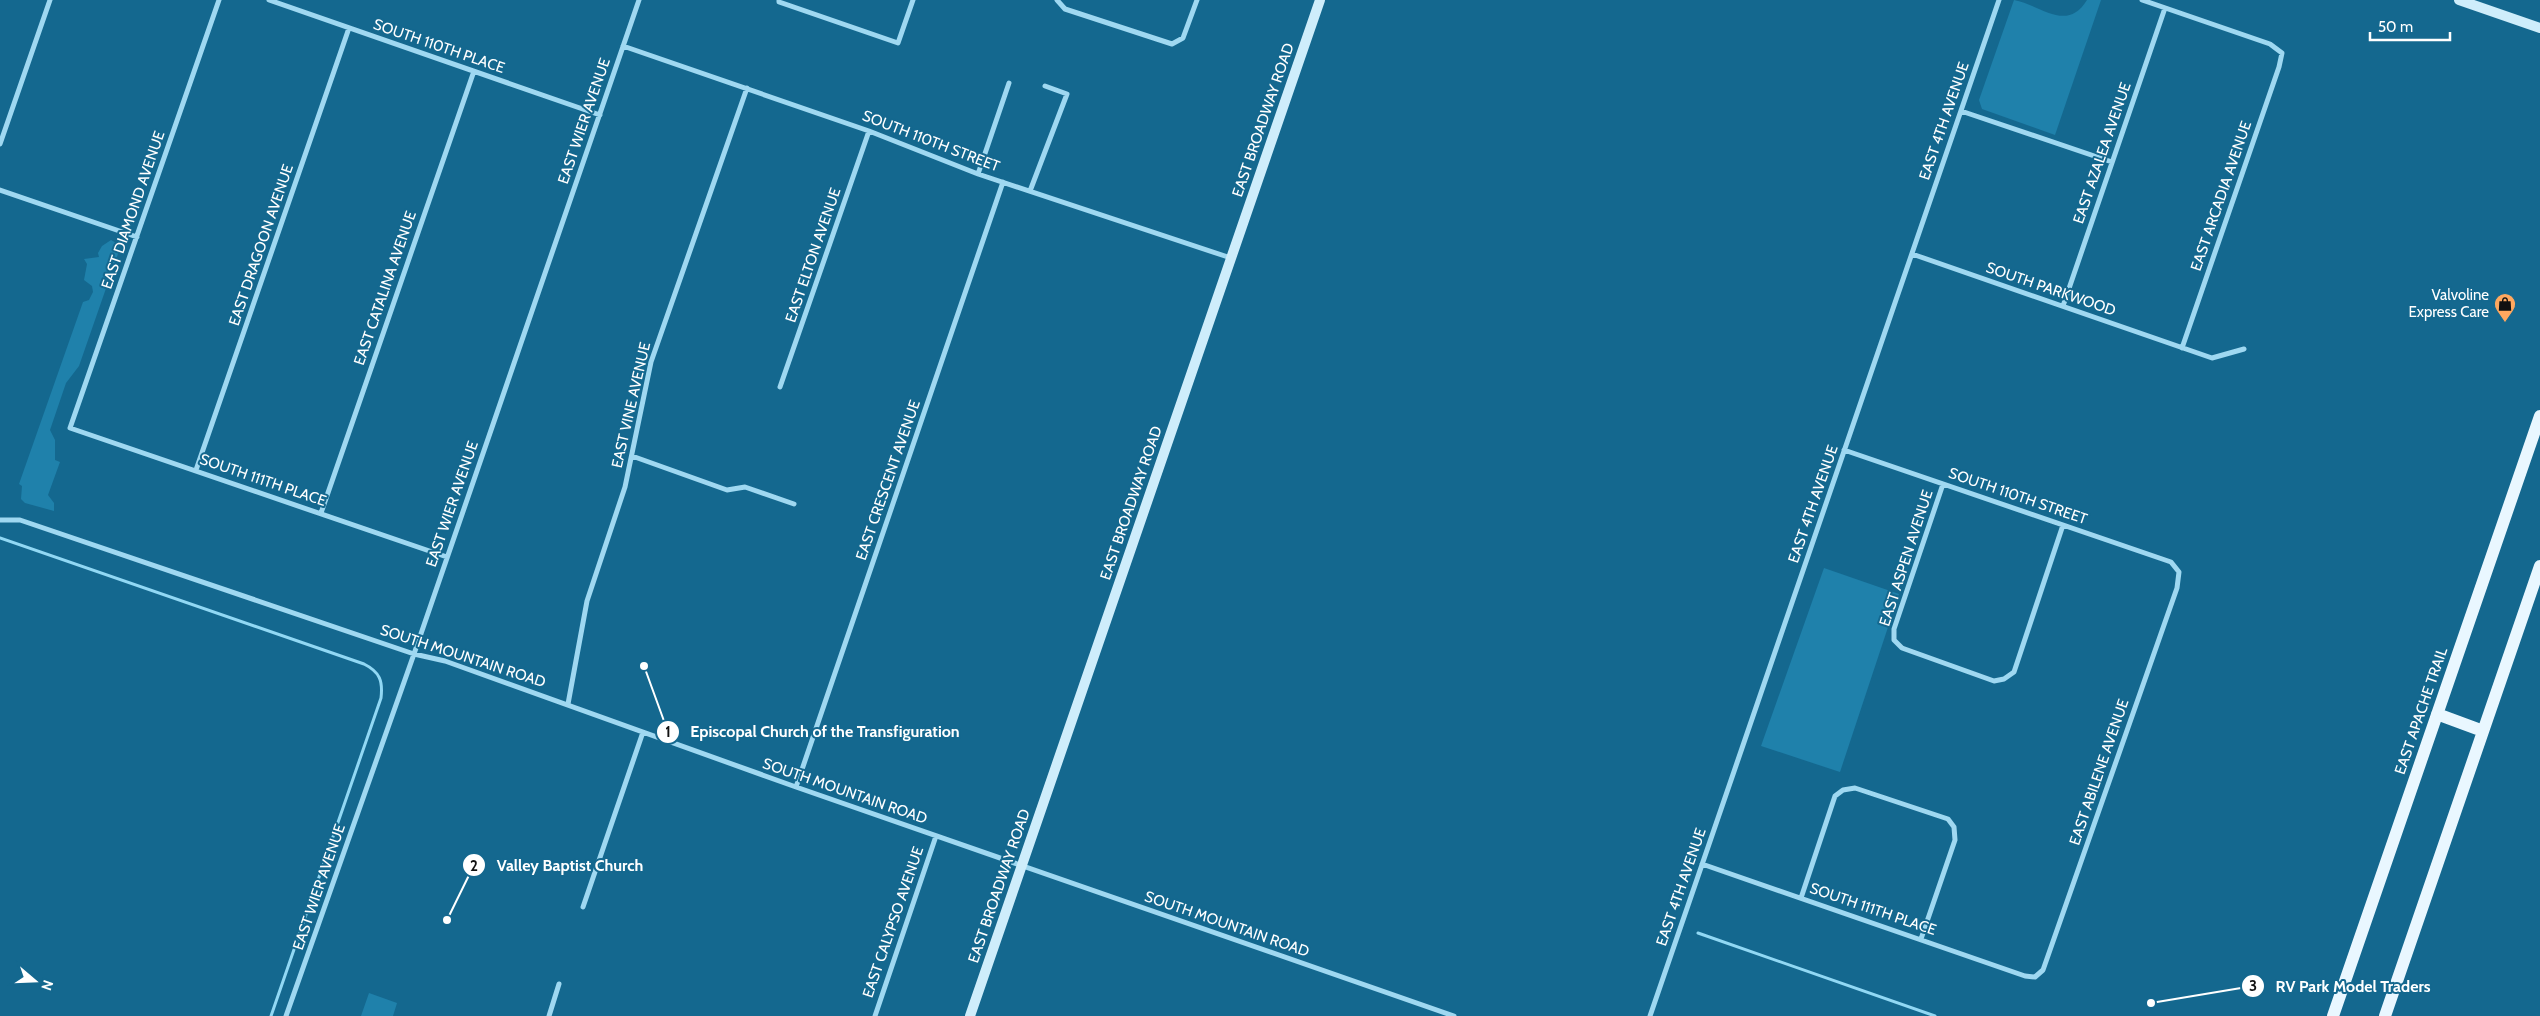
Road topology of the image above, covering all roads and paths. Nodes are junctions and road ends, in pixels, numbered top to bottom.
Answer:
1 (50, 0) edge
2 (219, 0) edge
3 (269, 0) edge
4 (294, 0) edge
5 (639, 0) edge
6 (913, 0) edge
7 (1057, 0) edge
8 (1197, 0) edge
9 (1320, 0) edge
10 (1999, 0) edge
11 (2142, 0) edge
12 (2459, 0) edge
13 (779, 1) edge
14 (291, 8) junction
15 (2165, 8) junction
16 (349, 28) junction
17 (2540, 28) edge
18 (624, 46) junction
19 (474, 71) junction
20 (1008, 83) dead end
21 (1044, 86) dead end
22 (747, 88) junction
23 (1961, 111) junction
24 (600, 115) junction
25 (869, 131) junction
26 (0, 144) edge
27 (2112, 162) junction
28 (978, 174) junction
29 (1003, 182) junction
30 (0, 190) edge
31 (1030, 191) junction
32 (137, 237) junction
33 (1912, 254) junction
34 (1231, 258) junction
35 (2063, 306) junction
36 (2182, 348) junction
37 (2244, 349) dead end
38 (780, 387) dead end
39 (2540, 416) edge
40 (70, 428) joint
41 (1844, 450) junction
42 (632, 456) junction
43 (196, 470) junction
44 (1943, 484) junction
45 (794, 504) dead end
46 (321, 513) junction
47 (0, 520) edge
48 (2064, 525) junction
49 (447, 558) junction
50 (2540, 566) edge
51 (2178, 572) joint
52 (414, 654) junction
53 (568, 704) junction
54 (2437, 714) junction
55 (2483, 731) junction
56 (643, 732) junction
57 (796, 787) junction
58 (936, 836) junction
59 (1702, 864) junction
60 (1022, 866) junction
61 (1801, 898) junction
62 (583, 907) dead end
63 (1921, 938) junction
64 (2035, 977) joint
65 (559, 984) dead end
66 (286, 1016) edge
67 (549, 1016) edge
68 (875, 1016) edge
69 (970, 1016) edge
70 (1454, 1016) edge
71 (1650, 1016) edge
72 (2333, 1016) edge
73 (2385, 1016) edge

1 - 26 street
2 - 32 street, EAST DIAMOND AVENUE
3 - 14 street, SOUTH 110TH PLACE
4 - 14 street
5 - 18 street, EAST WIER AVENUE
6 - 13 street
7 - 8 street
9 - 34 main road, EAST BROADWAY ROAD
10 - 23 street, EAST 4TH AVENUE
11 - 15 street
12 - 17 main road
14 - 16 street, SOUTH 110TH PLACE
15 - 27 street, EAST AZALEA AVENUE
15 - 36 street, EAST ARCADIA AVENUE
16 - 19 street, SOUTH 110TH PLACE
16 - 43 street, EAST DRAGOON AVENUE
18 - 22 street, SOUTH 110TH STREET
18 - 24 street, EAST WIER AVENUE
19 - 24 street, SOUTH 110TH PLACE
19 - 46 street, EAST CATALINA AVENUE
20 - 28 street
21 - 31 street
22 - 25 street, SOUTH 110TH STREET
22 - 42 street, EAST VINE AVENUE
23 - 27 street
23 - 33 street, EAST 4TH AVENUE
24 - 49 street, EAST WIER AVENUE
25 - 28 street, SOUTH 110TH STREET
25 - 38 street, EAST ELTON AVENUE
27 - 35 street, EAST AZALEA AVENUE
28 - 29 street, SOUTH 110TH STREET
29 - 31 street, SOUTH 110TH STREET
29 - 57 street, EAST CRESCENT AVENUE
30 - 32 street
31 - 34 street, SOUTH 110TH STREET
32 - 40 street, EAST DIAMOND AVENUE
33 - 35 street, SOUTH PARKWOOD
33 - 41 street, EAST 4TH AVENUE
34 - 60 main road, EAST BROADWAY ROAD
35 - 36 street, SOUTH PARKWOOD
36 - 37 street, SOUTH PARKWOOD
39 - 54 main road, EAST APACHE TRAIL
40 - 43 street, SOUTH 111TH PLACE
41 - 44 street, SOUTH 110TH STREET
41 - 59 street, EAST 4TH AVENUE
42 - 45 street
42 - 53 street, EAST VINE AVENUE
43 - 46 street, SOUTH 111TH PLACE
44 - 48 street, SOUTH 110TH STREET
44 - 48 street, EAST ASPEN AVENUE
46 - 49 street, SOUTH 111TH PLACE
47 - 52 street, SOUTH MOUNTAIN ROAD
48 - 51 street, SOUTH 110TH STREET
49 - 52 street, EAST WIER AVENUE
50 - 55 main road
51 - 64 street, EAST ABILENE AVENUE
52 - 53 street, SOUTH MOUNTAIN ROAD
52 - 66 street, EAST WIER AVENUE
53 - 56 street, SOUTH MOUNTAIN ROAD
54 - 55 main road
54 - 72 main road, EAST APACHE TRAIL
55 - 73 main road
56 - 57 street, SOUTH MOUNTAIN ROAD
56 - 62 street
57 - 58 street, SOUTH MOUNTAIN ROAD
58 - 60 street, SOUTH MOUNTAIN ROAD
58 - 68 street, EAST CALYPSO AVENUE
59 - 61 street, SOUTH 111TH PLACE
59 - 71 street, EAST 4TH AVENUE
60 - 69 main road, EAST BROADWAY ROAD
60 - 70 street, SOUTH MOUNTAIN ROAD
61 - 63 street, SOUTH 111TH PLACE
61 - 63 street
63 - 64 street, SOUTH 111TH PLACE
65 - 67 street

